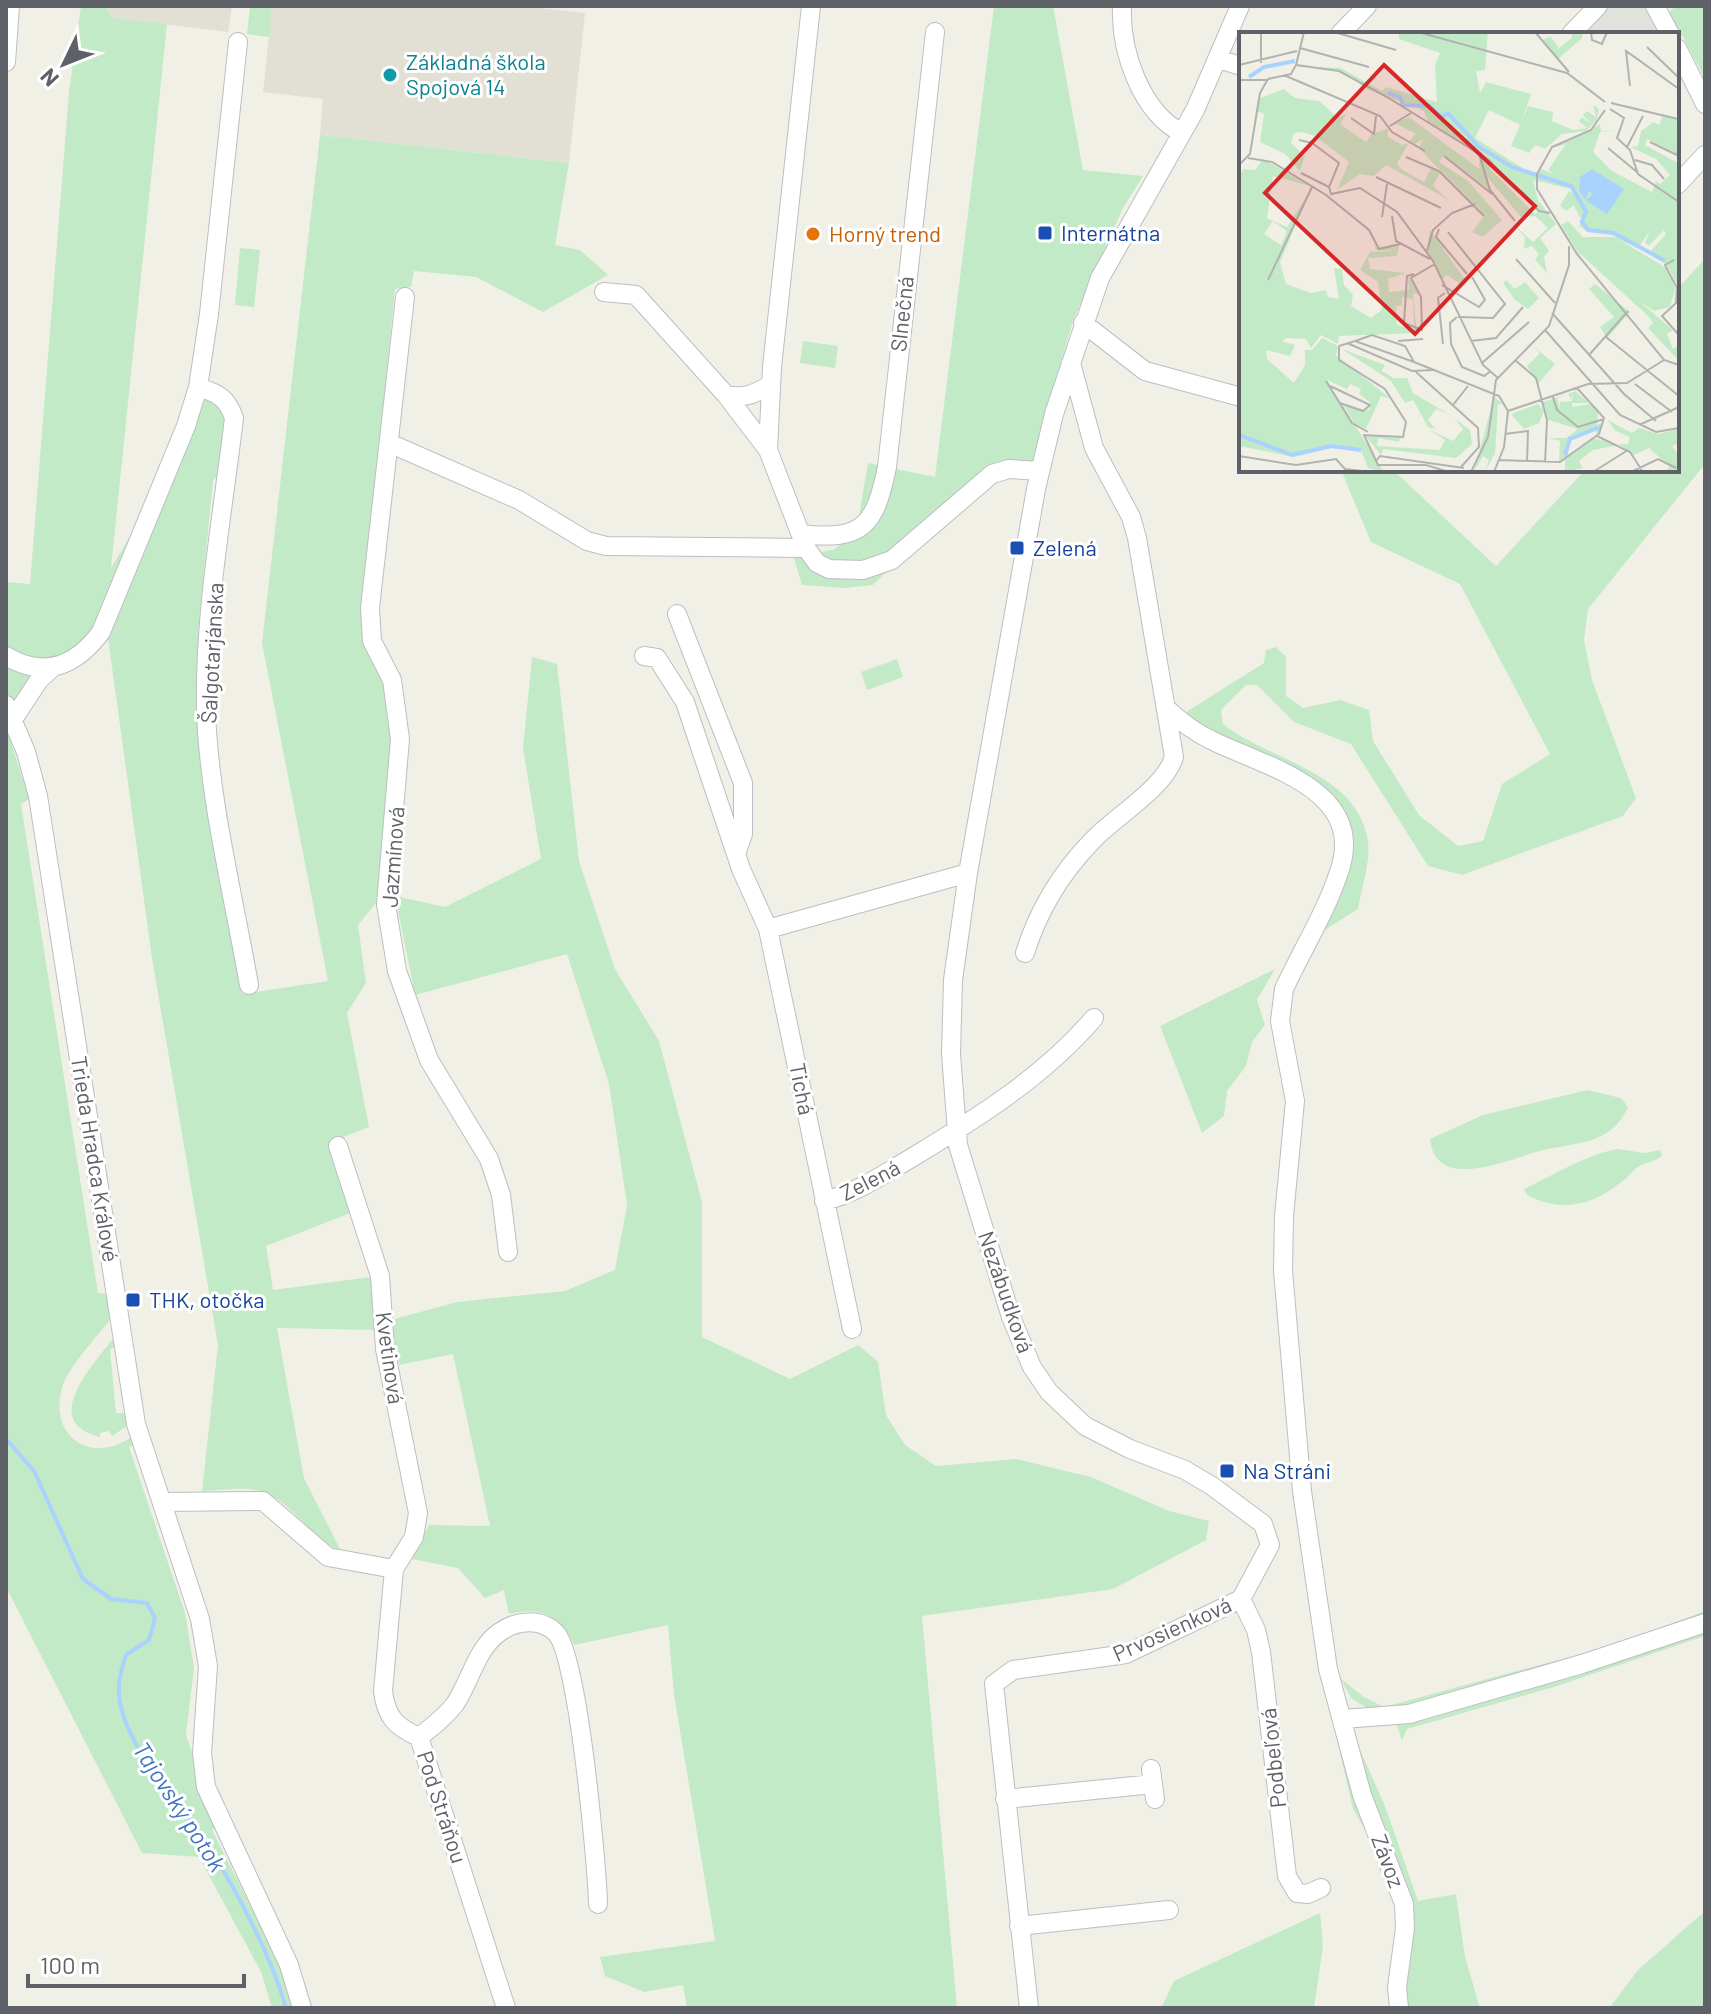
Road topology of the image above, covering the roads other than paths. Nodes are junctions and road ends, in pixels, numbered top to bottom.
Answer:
1 (10, 6) edge
2 (811, 6) edge
3 (1122, 6) edge
4 (1240, 6) edge
5 (1367, 6) edge
6 (1598, 6) edge
7 (1655, 6) edge
8 (935, 32) dead end
9 (1342, 32) edge
10 (1573, 32) edge
11 (1669, 32) edge
12 (238, 42) dead end
13 (1679, 52) edge
14 (1218, 59) junction
15 (6, 62) edge
16 (1239, 65) edge
17 (1705, 104) edge
18 (1182, 133) junction
19 (1705, 155) edge
20 (1679, 183) edge
21 (604, 292) dead end
22 (405, 297) dead end
23 (1083, 323) junction
24 (1070, 360) junction
25 (770, 385) junction
26 (198, 387) junction
27 (726, 395) junction
28 (1239, 396) edge
29 (389, 443) junction
30 (768, 450) junction
31 (1040, 471) junction
32 (804, 541) junction
33 (677, 614) dead end
34 (6, 656) edge
35 (644, 656) dead end
36 (51, 669) junction
37 (1166, 708) junction
38 (9, 713) edge
39 (736, 854) junction
40 (968, 873) junction
41 (768, 929) junction
42 (1025, 953) dead end
43 (249, 985) dead end
44 (1094, 1018) dead end
45 (956, 1131) junction
46 (338, 1146) dead end
47 (824, 1201) junction
48 (508, 1252) dead end
49 (852, 1329) dead end
50 (163, 1502) junction
51 (1259, 1565) joint
52 (394, 1569) junction
53 (1241, 1599) junction
54 (1705, 1623) edge
55 (1343, 1719) junction
56 (419, 1737) junction
57 (1153, 1784) dead end
58 (1005, 1799) junction
59 (1321, 1888) dead end
60 (598, 1904) dead end
61 (1169, 1911) dead end
62 (1019, 1926) junction
63 (302, 2008) edge
64 (506, 2008) edge
65 (1029, 2008) edge
66 (1399, 2008) edge

1 - 15 street
2 - 25 street
3 - 18 street
4 - 14 street
5 - 9 street
6 - 10 street
7 - 11 street
8 - 32 street, Slnečná
12 - 26 street
13 - 17 street
14 - 16 street
14 - 18 street
18 - 23 street
19 - 20 street
21 - 27 street
22 - 29 street, Jazmínová
23 - 24 street
23 - 28 street
24 - 31 street
24 - 37 street
25 - 27 street
25 - 30 street
26 - 36 street
26 - 43 street, Šalgotarjánska
27 - 30 street
29 - 32 street
29 - 48 street, Jazmínová
30 - 32 street
31 - 32 street
31 - 40 street
33 - 39 street
34 - 36 street
35 - 39 street, Tichá
36 - 38 street
37 - 42 street
37 - 55 street, Závoz
38 - 50 street, Trieda Hradca Králové
39 - 41 street, Tichá
40 - 41 street
40 - 45 street
41 - 47 street, Tichá
44 - 45 street, Zelená
45 - 47 street, Zelená
45 - 51 street, Nezábudková
46 - 52 street, Kvetinová
47 - 49 street, Tichá
50 - 52 street
50 - 63 street, Trieda Hradca Králové
51 - 53 street, Prvosienková
52 - 56 street, Kvetinová
53 - 58 street, Prvosienková
53 - 59 street, Podbeľová
54 - 55 street
55 - 66 street, Závoz
56 - 60 street, Pod Stráňou
56 - 64 street, Pod Stráňou
57 - 58 street
58 - 62 street, Prvosienková
61 - 62 street
62 - 65 street, Prvosienková

